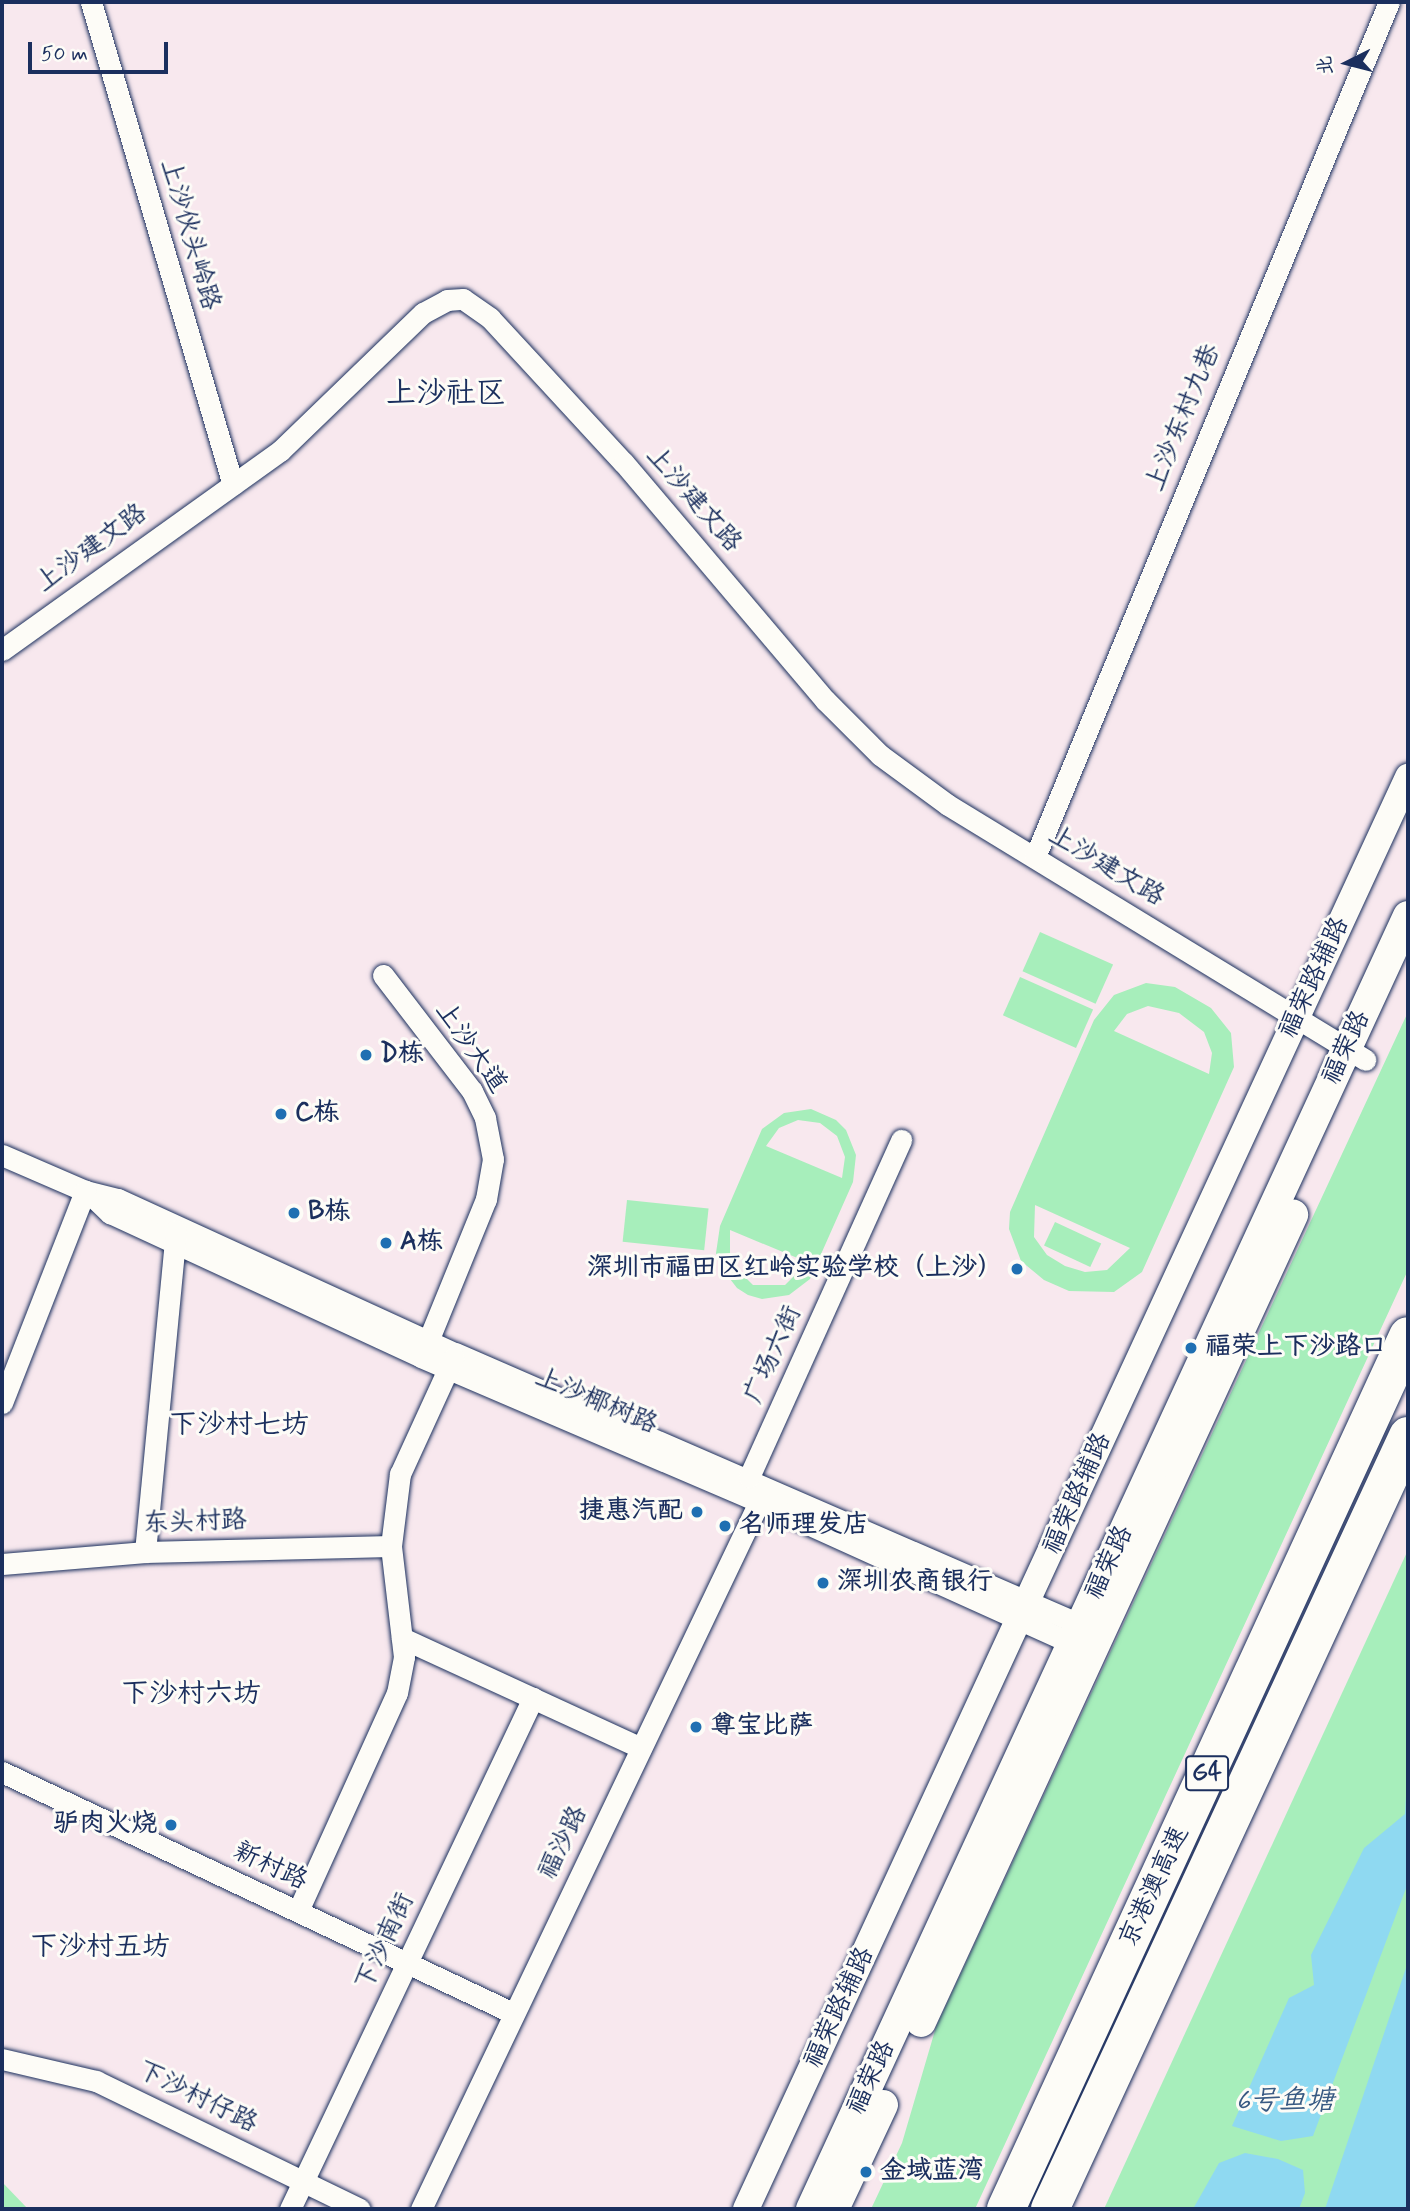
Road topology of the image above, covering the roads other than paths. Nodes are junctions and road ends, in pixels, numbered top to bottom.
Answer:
1 (91, 2) edge
2 (1389, 2) edge
3 (233, 485) junction
4 (2, 650) edge
5 (1408, 777) edge
6 (1035, 857) junction
7 (1408, 916) edge
8 (1408, 965) edge
9 (383, 975) dead end
10 (1297, 1018) junction
11 (1356, 1054) junction
12 (901, 1140) dead end
13 (2, 1155) edge
14 (85, 1191) junction
15 (175, 1234) junction
16 (1408, 1336) edge
17 (425, 1349) junction
18 (451, 1361) junction
19 (2, 1403) edge
20 (1408, 1436) edge
21 (749, 1478) junction
22 (759, 1502) junction
23 (391, 1546) junction
24 (145, 1552) junction
25 (2, 1564) edge
26 (1026, 1610) junction
27 (402, 1638) junction
28 (1087, 1638) junction
29 (533, 1698) junction
30 (641, 1748) junction
31 (2, 1772) edge
32 (298, 1911) junction
33 (407, 1962) junction
34 (513, 2013) junction
35 (2, 2059) edge
36 (304, 2181) junction
37 (290, 2209) edge
38 (360, 2209) edge
39 (421, 2209) edge
40 (746, 2209) edge
41 (811, 2209) edge
42 (834, 2209) edge
43 (1006, 2209) edge
44 (1050, 2209) edge

1 - 3 street, 上沙伙头岭路
2 - 6 street, 上沙东村九巷
3 - 4 street, 上沙建文路
3 - 6 street, 上沙建文路
5 - 10 street, 福荣路辅路
6 - 10 street, 上沙建文路
7 - 11 main road, 福荣路
8 - 11 main road, 福荣路
9 - 17 street, 上沙大道
10 - 11 street, 上沙建文路
10 - 26 street, 福荣路辅路
11 - 28 main road, 福荣路
12 - 21 street, 广场六街
13 - 14 street, 上沙椰树路
14 - 15 street, 上沙椰树路
14 - 19 street
15 - 17 street, 上沙椰树路
15 - 24 street
16 - 43 highway, 京港澳高速 / G4
17 - 18 street, 上沙椰树路
18 - 21 street, 上沙椰树路
18 - 22 street, 上沙椰树路
18 - 23 street
20 - 44 highway, 京港澳高速 / G4
21 - 26 street, 上沙椰树路
22 - 26 street, 上沙椰树路
22 - 30 street, 福沙路
23 - 24 street, 东头村路
23 - 27 street
24 - 25 street, 东头村路
26 - 28 street, 上沙椰树路
26 - 40 street, 福荣路辅路
27 - 29 street
27 - 32 street
28 - 41 main road, 福荣路
28 - 42 main road, 福荣路
29 - 30 street
29 - 33 street, 下沙南街
30 - 34 street, 福沙路
31 - 32 street, 新村路
32 - 33 street, 新村路
33 - 34 street, 新村路
33 - 36 street, 下沙南街
34 - 39 street, 福沙路
35 - 36 street, 下沙村仔路
36 - 37 street, 下沙南街
36 - 38 street, 下沙村仔路

